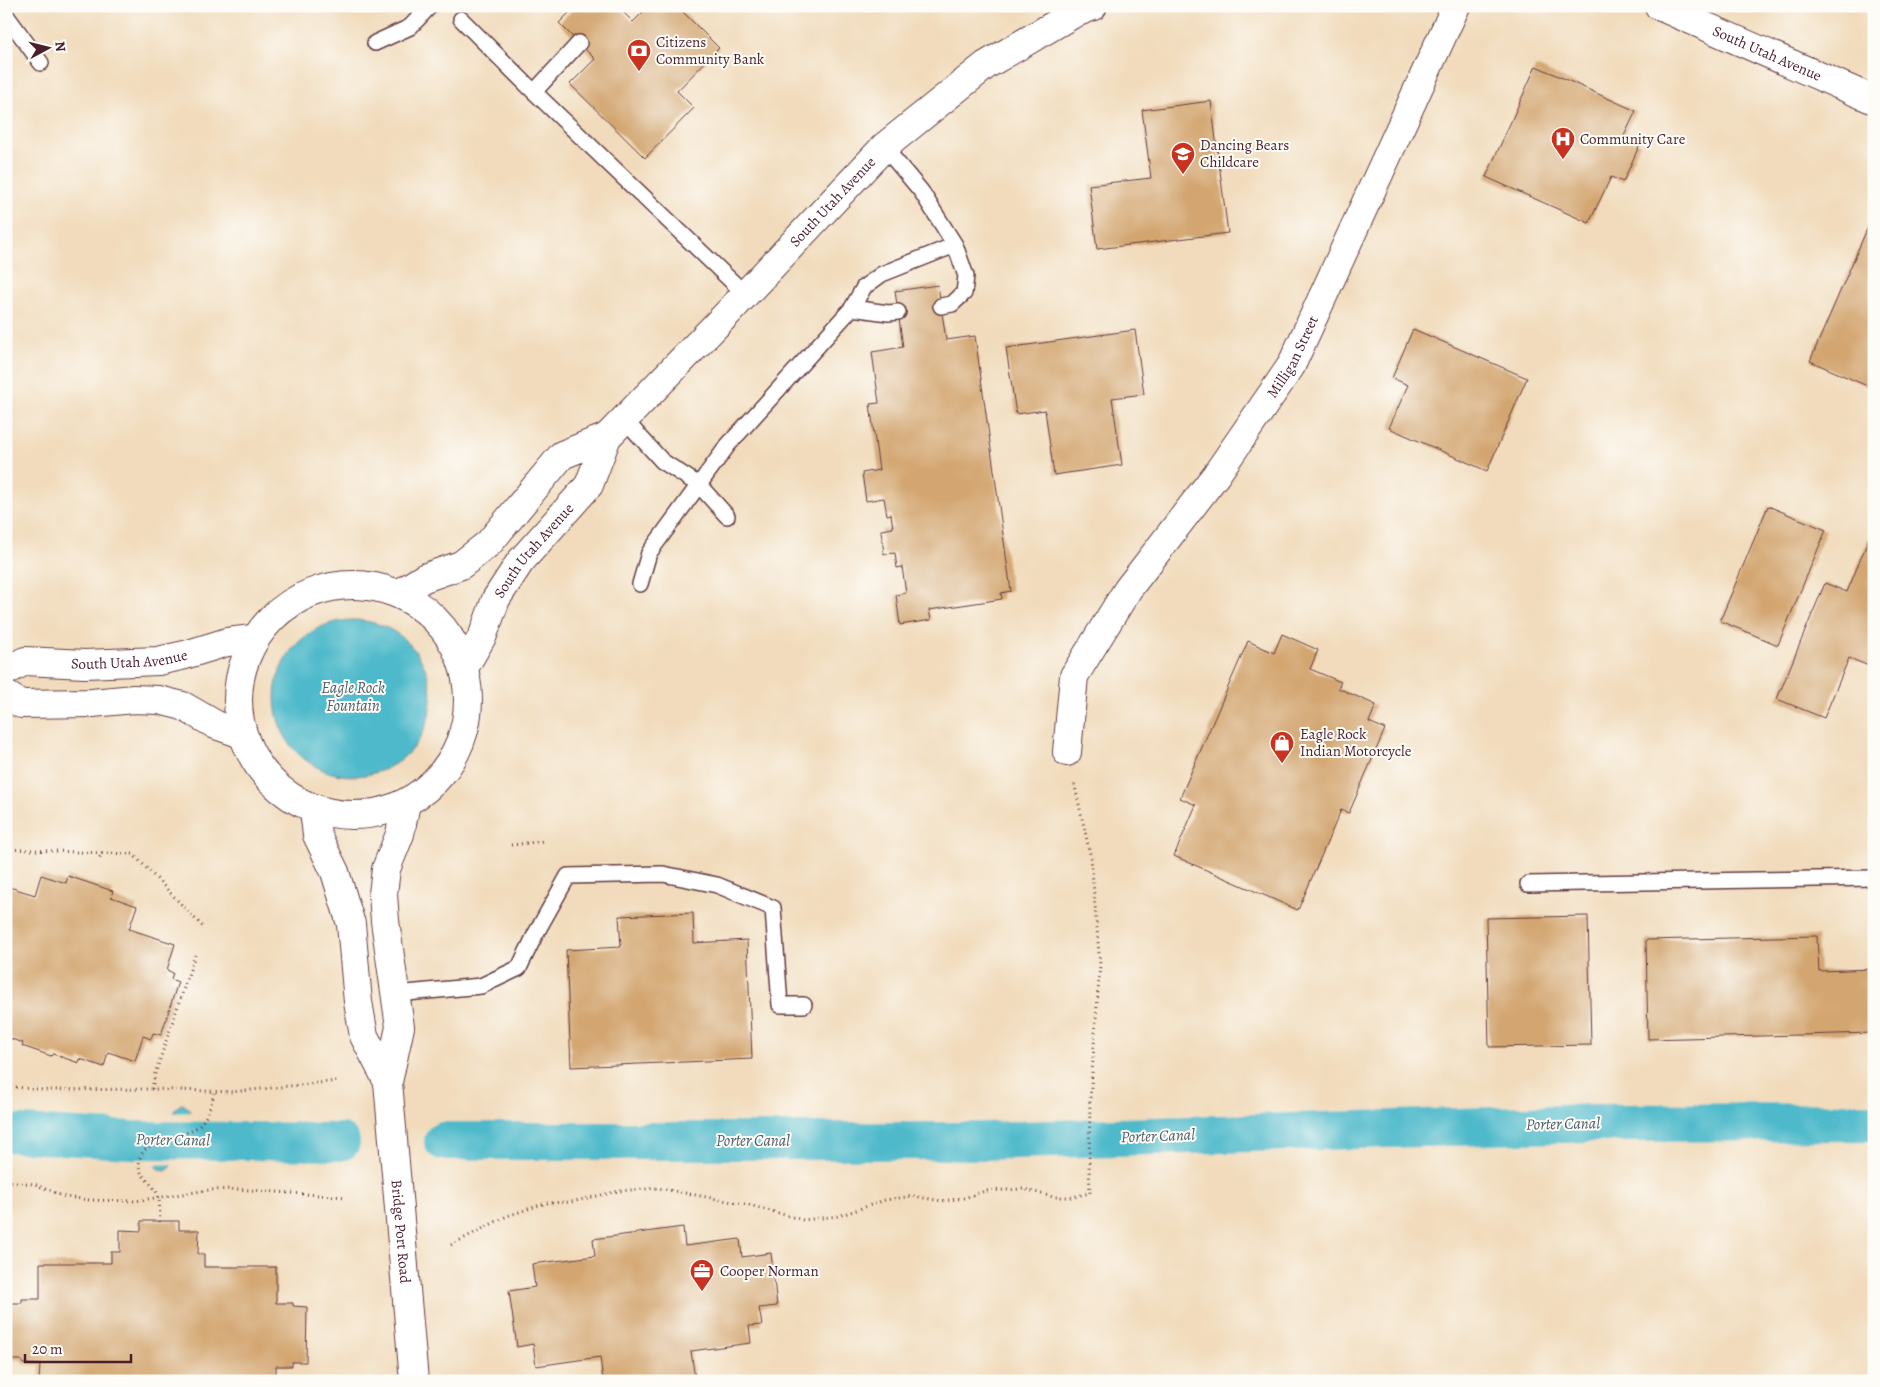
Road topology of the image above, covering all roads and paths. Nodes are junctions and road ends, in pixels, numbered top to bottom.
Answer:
1 (430, 6) edge
2 (1093, 6) edge
3 (1456, 6) edge
4 (1660, 6) edge
5 (6, 15) edge
6 (461, 19) dead end
7 (375, 43) dead end
8 (579, 43) dead end
9 (41, 63) dead end
10 (534, 92) junction
11 (1874, 100) edge
12 (884, 147) junction
13 (955, 245) junction
14 (745, 294) junction
15 (941, 306) dead end
16 (852, 308) junction
17 (898, 312) dead end
18 (615, 428) junction
19 (699, 485) junction
20 (727, 516) dead end
21 (640, 584) dead end
22 (400, 593) junction
23 (253, 639) junction
24 (464, 668) junction
25 (6, 671) edge
26 (6, 695) edge
27 (242, 734) junction
28 (1067, 752) joint
29 (406, 803) junction
30 (314, 810) junction
31 (544, 841) dead end
32 (511, 845) dead end
33 (6, 849) edge
34 (102, 853) junction
35 (98, 861) dead end
36 (1874, 878) edge
37 (1528, 884) dead end
38 (202, 927) dead end
39 (195, 955) dead end
40 (396, 994) junction
41 (804, 1005) dead end
42 (338, 1081) dead end
43 (388, 1082) junction
44 (6, 1086) edge
45 (152, 1089) junction
46 (214, 1093) junction
47 (6, 1181) edge
48 (346, 1196) dead end
49 (158, 1197) junction
50 (160, 1222) dead end
51 (451, 1245) dead end
52 (414, 1381) edge

1 - 7 lane
2 - 12 main road, South Utah Avenue
3 - 28 main road, Milligan Street
4 - 11 main road, South Utah Avenue
5 - 9 lane
6 - 10 lane
8 - 10 lane
10 - 14 lane
12 - 13 lane
12 - 14 main road, South Utah Avenue
13 - 15 lane
13 - 16 lane
14 - 18 main road, South Utah Avenue
16 - 17 lane
16 - 19 lane
18 - 19 lane
18 - 22 main road, South Utah Avenue
18 - 24 main road, South Utah Avenue
19 - 20 lane
19 - 21 lane
22 - 23 main road
22 - 24 main road
23 - 25 main road, South Utah Avenue
23 - 27 main road
24 - 29 main road
26 - 27 main road
27 - 30 main road
28 - 51 path
29 - 30 main road
29 - 40 main road, Bridge Port Road
30 - 43 main road, Bridge Port Road
31 - 32 path
33 - 34 path
34 - 35 path
34 - 38 path
36 - 37 lane
39 - 45 path
40 - 41 lane
40 - 43 main road, Bridge Port Road
42 - 46 path
43 - 52 main road, Bridge Port Road
44 - 45 path
45 - 46 path
46 - 49 path
47 - 49 path
48 - 49 path
49 - 50 path

